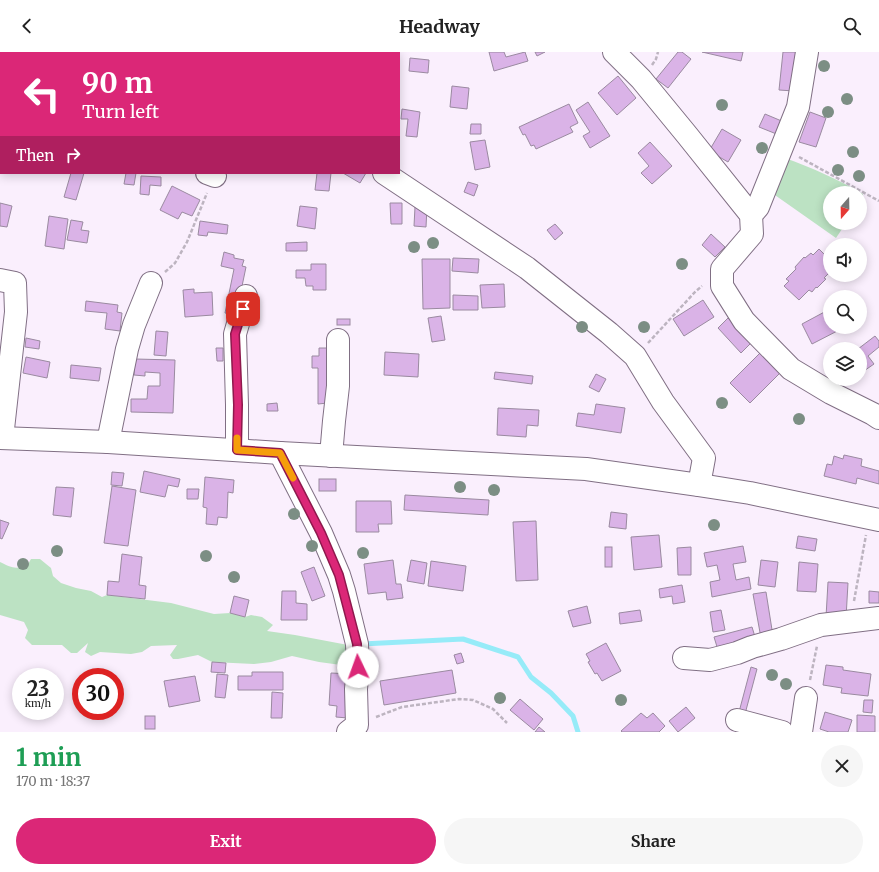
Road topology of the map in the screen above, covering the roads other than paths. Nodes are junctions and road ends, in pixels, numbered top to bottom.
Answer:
1 (614, 52) edge
2 (807, 52) edge
3 (386, 174) edge
4 (751, 215) junction
5 (0, 280) edge
6 (151, 283) road end
7 (246, 296) dead end
8 (338, 340) dead end
9 (879, 418) edge
10 (1, 438) edge
11 (108, 442) junction
12 (237, 450) junction
13 (280, 453) junction
14 (331, 456) junction
15 (700, 485) junction
16 (875, 519) edge
17 (879, 618) edge
18 (684, 658) dead end
19 (806, 698) road end
20 (737, 720) dead end
21 (352, 728) edge
22 (782, 732) edge
23 (801, 732) edge

1 - 4 street
2 - 4 street
3 - 15 street
4 - 9 street
5 - 10 street
6 - 11 street
7 - 12 street
8 - 14 street
10 - 11 street
11 - 12 street
12 - 13 street
13 - 14 street
13 - 21 street
14 - 15 street
15 - 16 street
17 - 18 street
19 - 23 street
20 - 22 street

